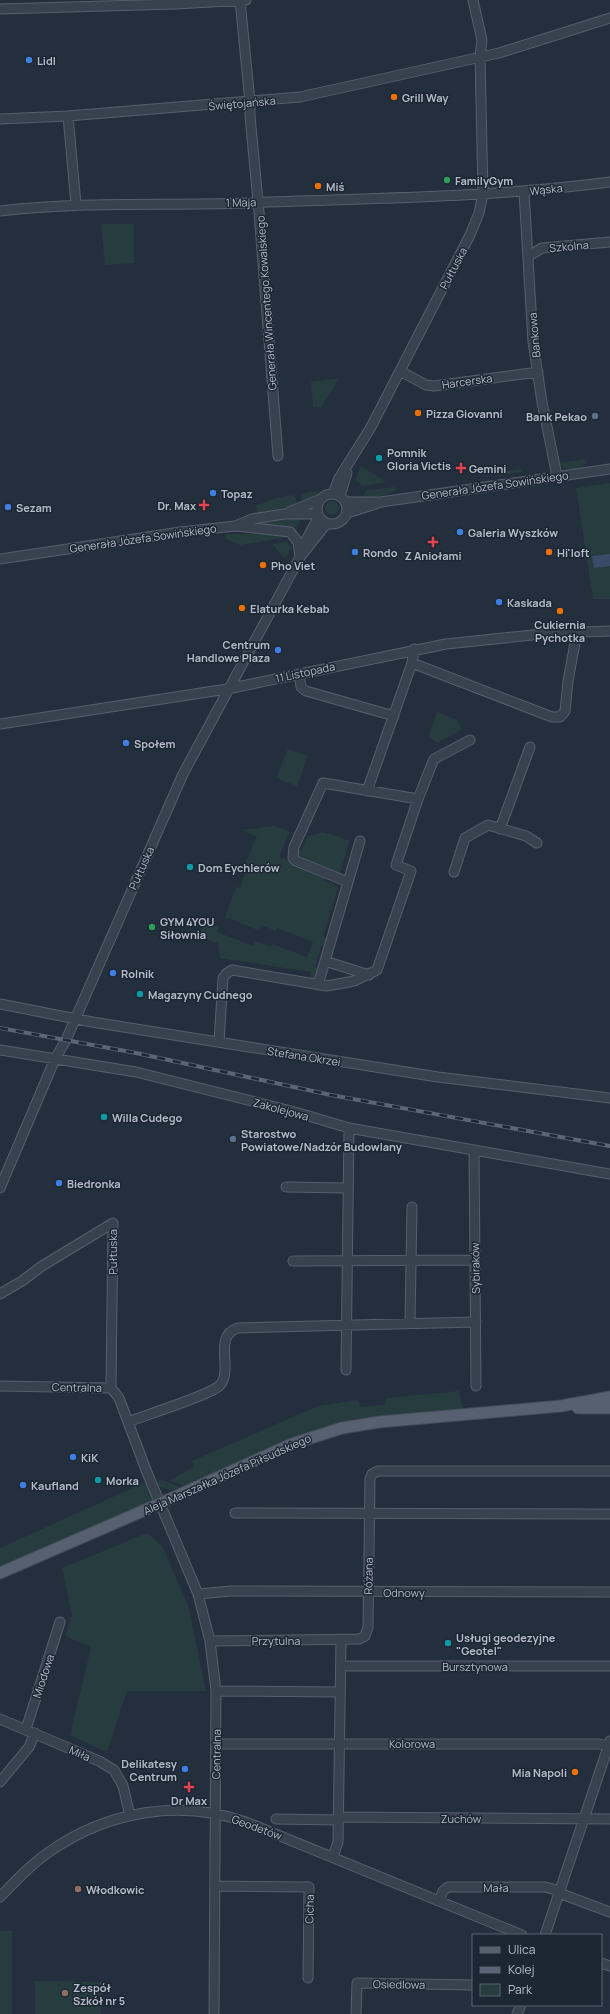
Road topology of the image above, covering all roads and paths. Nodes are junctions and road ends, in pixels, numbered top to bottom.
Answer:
1 (240, 0) edge
2 (246, 0) edge
3 (473, 0) edge
4 (0, 8) edge
5 (610, 18) edge
6 (480, 56) junction
7 (250, 102) junction
8 (68, 116) junction
9 (0, 119) edge
10 (610, 182) edge
11 (524, 192) junction
12 (483, 194) junction
13 (257, 202) junction
14 (76, 204) junction
15 (0, 211) edge
16 (610, 242) edge
17 (529, 256) junction
18 (400, 371) junction
19 (538, 372) junction
20 (278, 456) dead end
21 (610, 469) edge
22 (557, 476) junction
23 (339, 497) junction
24 (321, 499) junction
25 (381, 502) junction
26 (347, 512) junction
27 (284, 514) junction
28 (318, 515) junction
29 (327, 523) junction
30 (235, 526) junction
31 (300, 557) junction
32 (0, 559) edge
33 (610, 631) edge
34 (577, 632) junction
35 (414, 649) junction
36 (412, 663) junction
37 (299, 674) junction
38 (227, 689) junction
39 (394, 716) junction
40 (0, 724) edge
41 (470, 740) dead end
42 (530, 746) dead end
43 (367, 791) junction
44 (418, 799) junction
45 (500, 829) junction
46 (360, 841) dead end
47 (537, 843) dead end
48 (454, 872) dead end
49 (348, 882) junction
50 (325, 960) junction
51 (369, 975) junction
52 (318, 985) junction
53 (0, 1004) edge
54 (76, 1018) junction
55 (219, 1042) junction
56 (0, 1050) edge
57 (55, 1059) junction
58 (610, 1098) edge
59 (348, 1128) junction
60 (474, 1150) junction
61 (610, 1174) edge
62 (286, 1187) dead end
63 (0, 1188) edge
64 (347, 1188) junction
65 (412, 1207) dead end
66 (346, 1260) junction
67 (411, 1260) junction
68 (475, 1260) junction
69 (292, 1261) dead end
70 (0, 1294) edge
71 (476, 1322) junction
72 (410, 1323) junction
73 (346, 1324) junction
74 (346, 1370) dead end
75 (0, 1386) edge
76 (476, 1386) dead end
77 (111, 1388) junction
78 (610, 1397) edge
79 (561, 1406) junction
80 (610, 1408) edge
81 (128, 1422) junction
82 (610, 1471) edge
83 (161, 1504) junction
84 (235, 1513) dead end
85 (369, 1514) junction
86 (610, 1514) edge
87 (0, 1572) edge
88 (368, 1592) junction
89 (610, 1592) edge
90 (198, 1594) junction
91 (60, 1622) dead end
92 (341, 1640) junction
93 (210, 1641) junction
94 (341, 1666) junction
95 (610, 1666) edge
96 (216, 1691) junction
97 (340, 1692) junction
98 (0, 1719) edge
99 (26, 1729) junction
100 (35, 1733) junction
101 (340, 1743) junction
102 (609, 1743) edge
103 (216, 1744) junction
104 (0, 1782) edge
105 (216, 1814) junction
106 (130, 1816) junction
107 (338, 1818) junction
108 (276, 1819) dead end
109 (584, 1819) junction
110 (610, 1819) edge
111 (334, 1857) junction
112 (215, 1886) junction
113 (560, 1892) junction
114 (0, 1897) edge
115 (439, 1901) junction
116 (610, 1912) edge
117 (520, 1934) edge
118 (544, 1934) edge
119 (308, 1978) dead end
120 (472, 1985) edge
121 (214, 2014) edge
122 (356, 2014) edge

1 - 2 street
1 - 4 street
1 - 7 street, Generała Wincentego Kowalskiego
3 - 6 street, Pułtuska
5 - 6 street, Świętojańska
6 - 7 street, Świętojańska
6 - 12 street, Pułtuska
7 - 8 street, Świętojańska
7 - 13 street, Generała Wincentego Kowalskiego
8 - 9 street, Świętojańska
8 - 14 street
10 - 11 street, Wąska
11 - 12 street, Wąska
11 - 17 street, Bankowa
12 - 13 street, 1 Maja
12 - 18 street, Pułtuska
13 - 14 street, 1 Maja
13 - 20 street, Generała Wincentego Kowalskiego
14 - 15 street, 1 Maja
16 - 17 street, Szkolna
17 - 19 street, Bankowa
18 - 19 street, Harcerska
18 - 23 street, Pułtuska
19 - 22 street, Bankowa
21 - 22 street, Generała Józefa Sowińskiego
22 - 25 street, Generała Józefa Sowińskiego
23 - 24 street
23 - 25 street, Generała Józefa Sowińskiego
23 - 26 street
24 - 27 street, Generała Józefa Sowińskiego
24 - 28 street
25 - 26 street, Generała Józefa Sowińskiego
26 - 29 street
27 - 28 street, Generała Józefa Sowińskiego
27 - 30 street, Generała Józefa Sowińskiego
28 - 29 street
28 - 31 street, Pułtuska
29 - 31 street, Pułtuska
30 - 31 street
30 - 32 street, Generała Józefa Sowińskiego
31 - 38 street, Pułtuska
33 - 34 street, 11 Listopada
34 - 35 street, 11 Listopada
34 - 36 street
35 - 36 street
35 - 37 street, 11 Listopada
36 - 39 street
37 - 38 street, 11 Listopada
37 - 39 street
38 - 40 street, 11 Listopada
38 - 54 street, Pułtuska
39 - 43 street
41 - 44 street
42 - 45 street
43 - 44 street
43 - 49 street
44 - 51 street
45 - 47 street
45 - 48 street
46 - 49 street
49 - 50 street
50 - 51 street
50 - 52 street
51 - 52 street
52 - 55 street
53 - 54 street, Stefana Okrzei
54 - 55 street, Stefana Okrzei
54 - 57 street, Pułtuska
55 - 58 street, Stefana Okrzei
56 - 57 street, Zakolejowa
57 - 59 street, Zakolejowa
57 - 63 street, Pułtuska
59 - 60 street, Zakolejowa
59 - 64 street
60 - 61 street, Zakolejowa
60 - 68 street, Sybiraków
62 - 64 street
64 - 66 street
65 - 67 street
66 - 67 street
66 - 69 street
66 - 73 street
67 - 68 street
67 - 72 street
68 - 71 street, Sybiraków
70 - 77 street, Pułtuska
71 - 72 street
71 - 76 street, Sybiraków
72 - 73 street
73 - 74 street
73 - 81 street
75 - 77 street, Centralna
77 - 81 street, Centralna
78 - 79 main road, Aleja Marszałka Józefa Piłsudskiego
79 - 80 main road, Aleja Marszałka Józefa Piłsudskiego
79 - 83 main road, Aleja Marszałka Józefa Piłsudskiego
81 - 83 street, Centralna
82 - 85 street, Różana
83 - 87 main road, Aleja Marszałka Józefa Piłsudskiego
83 - 90 street, Centralna
84 - 85 street
85 - 86 street
85 - 88 street, Różana
88 - 89 street, Odnowy
88 - 90 street, Odnowy
88 - 92 street, Różana
90 - 93 street, Centralna
91 - 99 street, Miodowa
92 - 93 street, Przytulna
92 - 94 street
93 - 96 street, Centralna
94 - 95 street, Bursztynowa
94 - 97 street
96 - 97 street
96 - 103 street, Centralna
97 - 101 street
98 - 99 street, Miła
99 - 100 street, Miła
100 - 104 street
100 - 106 street, Miła
101 - 102 street, Kolorowa
101 - 103 street, Kolorowa
101 - 107 street
102 - 109 street
103 - 105 street, Centralna
105 - 106 street, Geodetów
105 - 111 street, Geodetów
105 - 112 street, Centralna
106 - 114 street, Geodetów
107 - 108 street, Zuchów
107 - 109 street, Zuchów
107 - 111 street
109 - 110 street, Zuchów
109 - 113 street
111 - 115 street, Geodetów
112 - 119 street, Cicha
112 - 121 street, Centralna
113 - 115 street, Mała
113 - 116 street
113 - 118 street
115 - 117 street, Geodetów
120 - 122 street, Osiedlowa

